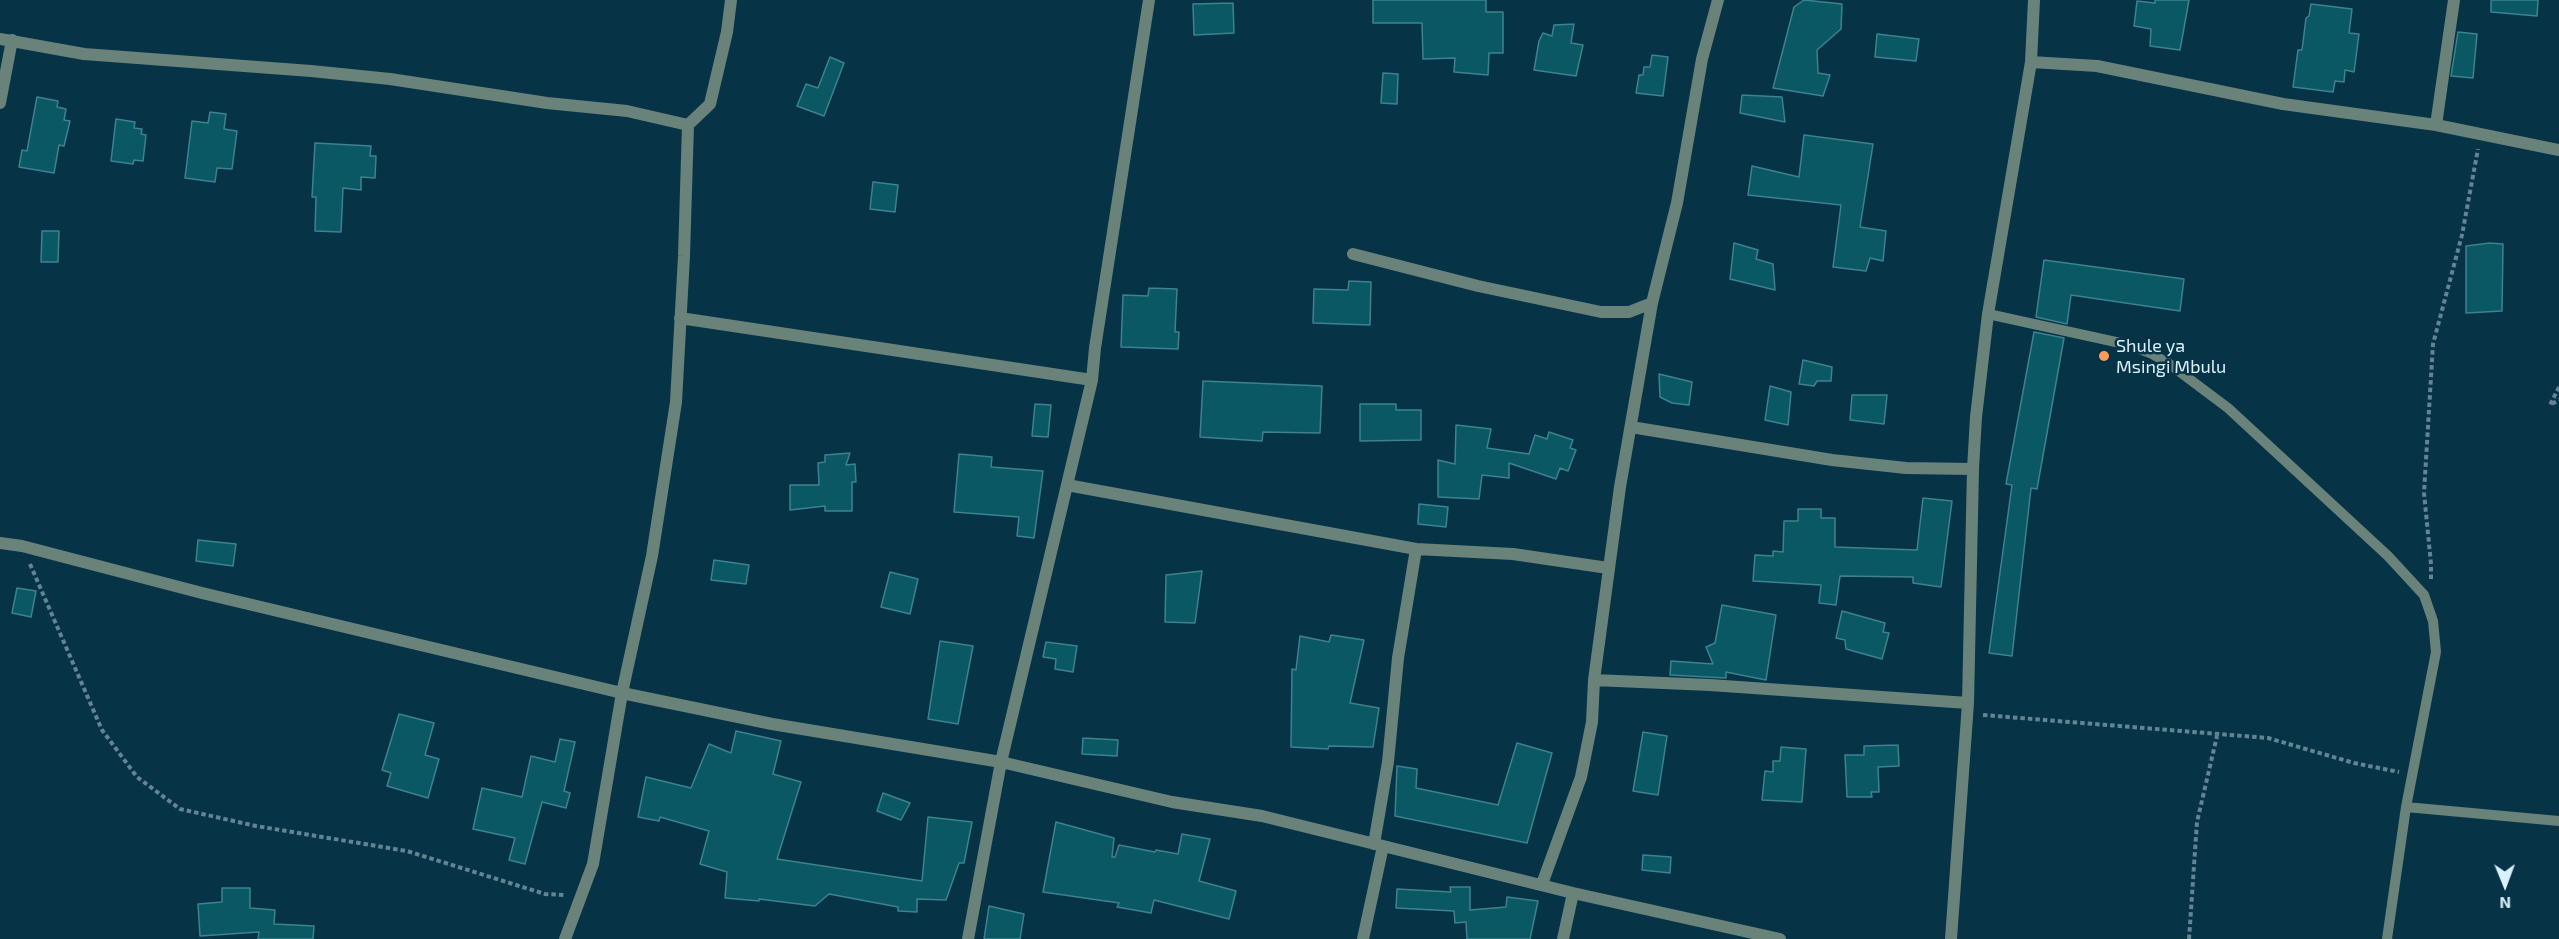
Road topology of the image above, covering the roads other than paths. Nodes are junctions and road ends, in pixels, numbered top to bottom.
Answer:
1 (731, 0) edge
2 (1149, 0) edge
3 (1718, 0) edge
4 (2034, 0) edge
5 (2454, 0) edge
6 (6, 40) edge
7 (2031, 62) junction
8 (0, 103) edge
9 (688, 125) junction
10 (2436, 125) junction
11 (2559, 150) edge
12 (1353, 254) dead end
13 (1652, 303) junction
14 (1988, 315) junction
15 (680, 318) junction
16 (1092, 380) junction
17 (1631, 427) junction
18 (1973, 469) junction
19 (1067, 485) junction
20 (0, 542) edge
21 (1416, 549) junction
22 (1608, 568) junction
23 (1594, 680) junction
24 (622, 693) junction
25 (1967, 709) junction
26 (1001, 762) junction
27 (2406, 807) junction
28 (2559, 821) edge
29 (1378, 845) junction
30 (1542, 884) junction
31 (1573, 893) junction
32 (565, 939) edge
33 (968, 939) edge
34 (1363, 939) edge
35 (1563, 939) edge
36 (1780, 939) edge
37 (1952, 939) edge
38 (2387, 939) edge

1 - 9 street
2 - 16 street
3 - 13 street
4 - 7 street
5 - 10 street
6 - 8 street
6 - 9 street
7 - 10 street
7 - 14 street
9 - 15 street
10 - 11 street
12 - 13 street
13 - 17 street
14 - 18 street
14 - 27 lane
15 - 16 street
15 - 24 street
16 - 19 street
17 - 18 street
17 - 22 street
18 - 25 street
19 - 21 street
19 - 26 street
20 - 24 street
21 - 22 street
21 - 29 street
22 - 23 street
23 - 25 street
23 - 30 street
24 - 26 street
24 - 32 street
25 - 37 street
26 - 29 street
26 - 33 street
27 - 28 lane
27 - 38 lane
29 - 30 street
29 - 34 street
30 - 31 street
31 - 35 street
31 - 36 street

